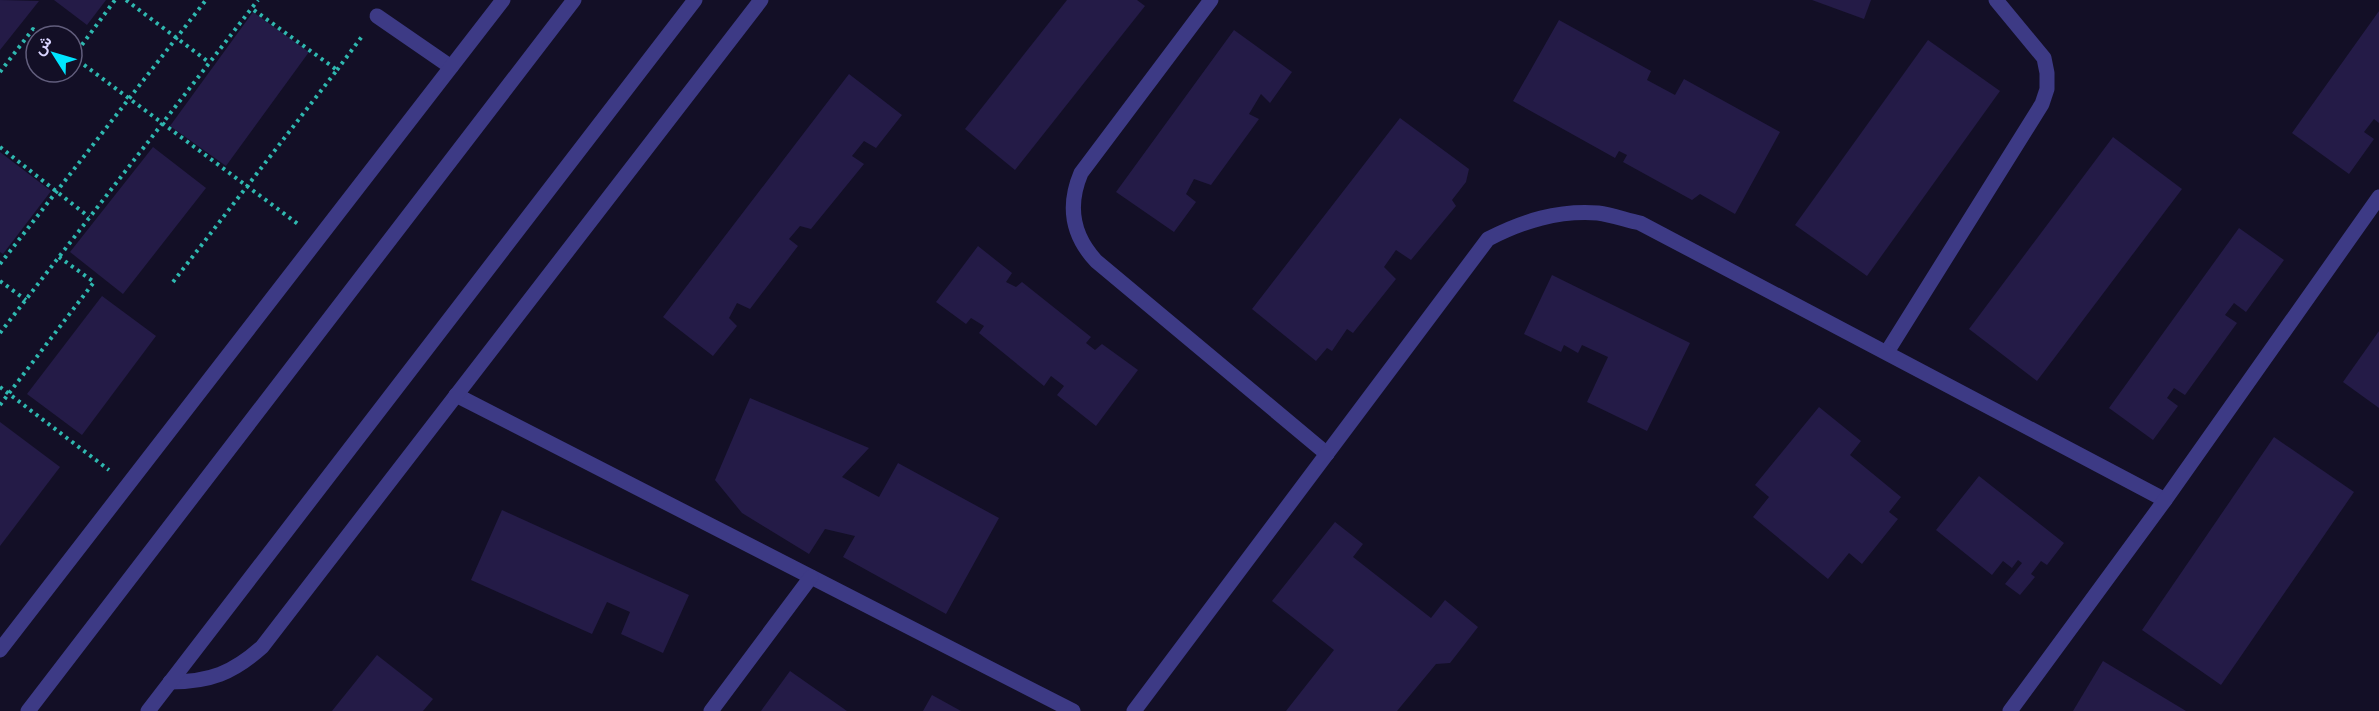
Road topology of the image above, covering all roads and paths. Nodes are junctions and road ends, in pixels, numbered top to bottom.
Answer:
1 (115, 0) edge
2 (126, 0) edge
3 (206, 0) edge
4 (258, 0) edge
5 (503, 0) edge
6 (574, 0) edge
7 (695, 0) edge
8 (762, 0) edge
9 (1211, 0) edge
10 (1996, 0) edge
11 (251, 8) junction
12 (377, 16) dead end
13 (176, 38) junction
14 (84, 40) edge
15 (24, 41) edge
16 (210, 63) junction
17 (84, 65) edge
18 (451, 68) junction
19 (0, 72) edge
20 (129, 98) junction
21 (162, 123) junction
22 (0, 147) edge
23 (249, 187) junction
24 (56, 192) junction
25 (2379, 197) edge
26 (89, 217) junction
27 (318, 240) junction
28 (59, 257) junction
29 (0, 264) edge
30 (0, 281) edge
31 (173, 282) dead end
32 (26, 300) junction
33 (0, 333) edge
34 (1887, 352) junction
35 (0, 387) edge
36 (9, 393) junction
37 (456, 395) junction
38 (0, 405) edge
39 (1328, 454) junction
40 (129, 485) junction
41 (2165, 500) junction
42 (812, 577) junction
43 (0, 650) edge
44 (170, 682) junction
45 (28, 711) edge
46 (148, 711) edge
47 (711, 711) edge
48 (1073, 711) edge
49 (1134, 711) edge
50 (2010, 711) edge

1 - 14 path
2 - 13 path
3 - 13 path
4 - 11 path
5 - 18 street
6 - 45 street
7 - 44 street
8 - 37 street
9 - 39 street
10 - 34 street
11 - 16 path
11 - 23 path
12 - 18 street
13 - 16 path
13 - 20 path
15 - 19 path
16 - 21 path
17 - 20 path
18 - 27 street
20 - 21 path
20 - 24 path
21 - 23 path
21 - 26 path
22 - 24 path
23 - 27 path
23 - 31 path
24 - 26 path
24 - 29 path
25 - 41 street
26 - 28 path
27 - 40 street
28 - 32 path
28 - 36 path
30 - 32 path
32 - 33 path
34 - 39 street
34 - 41 street
35 - 36 path
36 - 38 path
36 - 40 path
37 - 42 street
37 - 44 street
39 - 49 street
40 - 43 street
41 - 50 street
42 - 47 street
42 - 48 street
44 - 46 street

